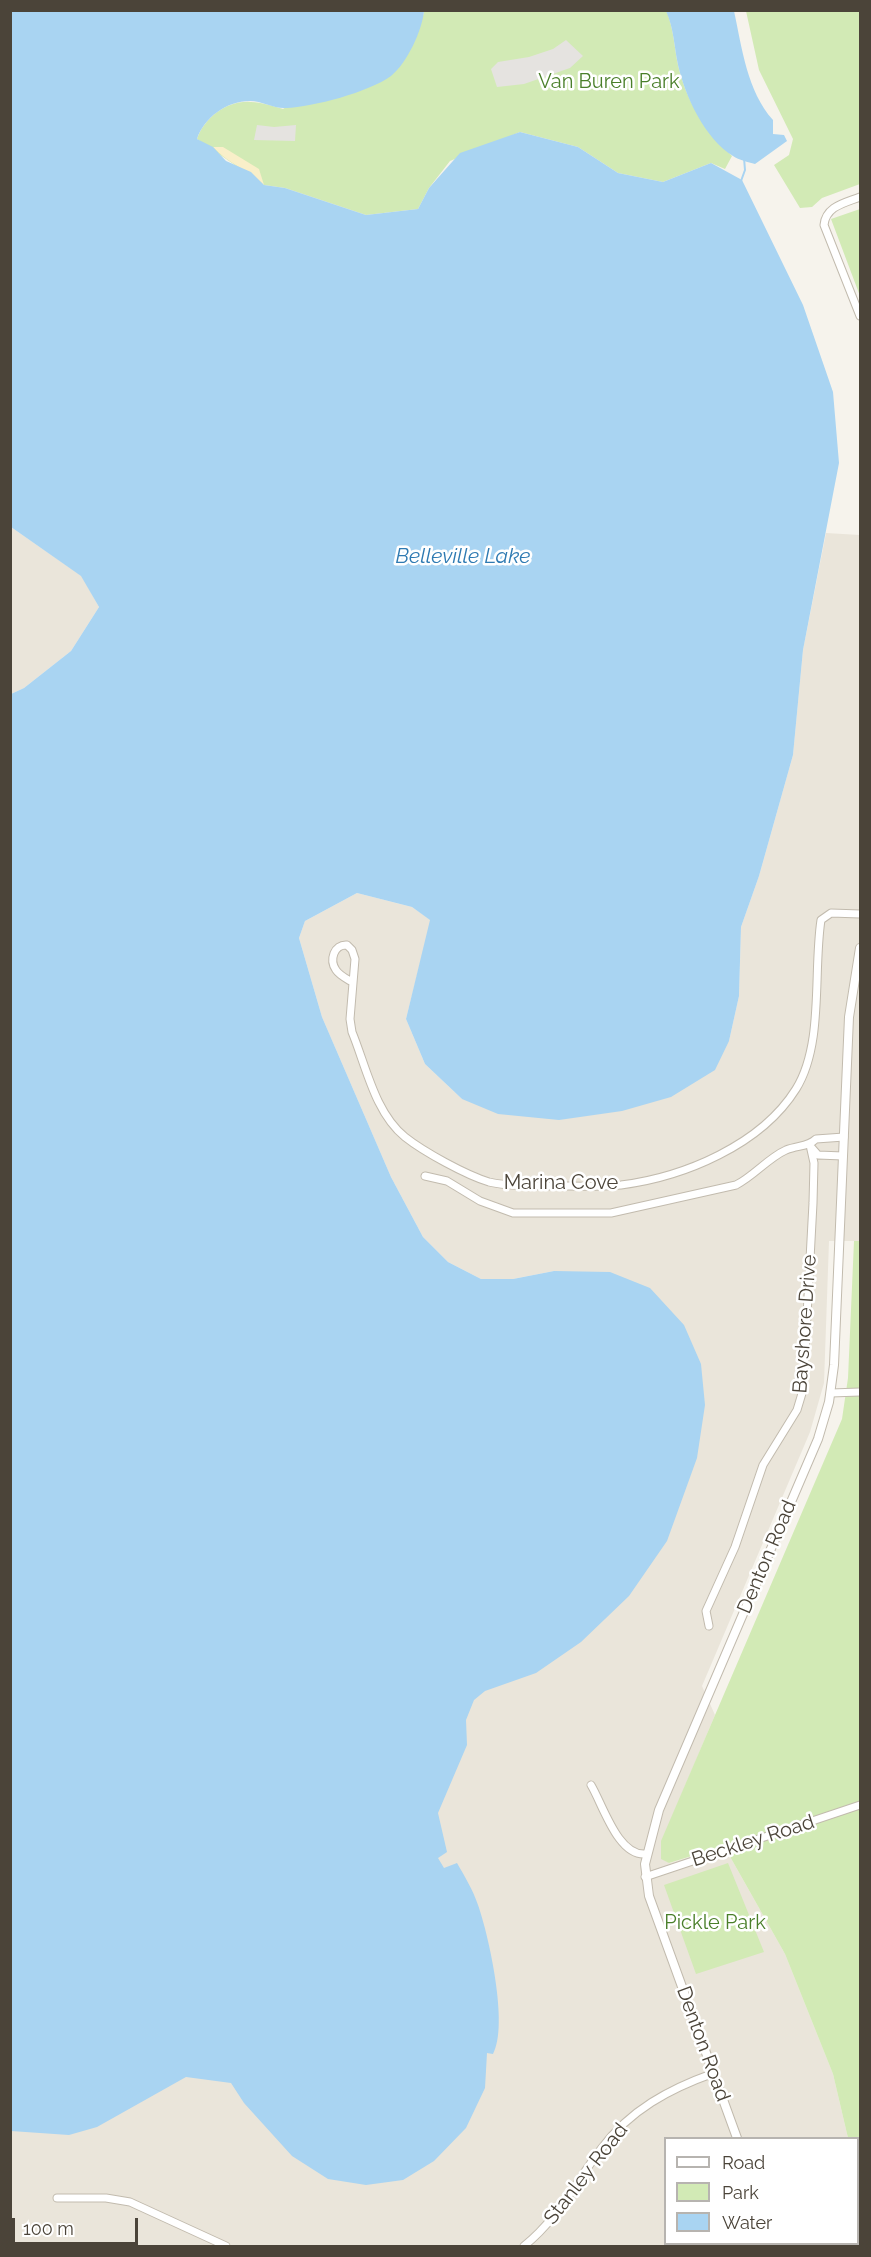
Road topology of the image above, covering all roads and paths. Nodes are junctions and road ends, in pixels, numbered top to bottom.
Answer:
1 (861, 197) edge
2 (861, 316) edge
3 (861, 914) edge
4 (861, 948) edge
5 (352, 982) junction
6 (844, 1137) junction
7 (810, 1145) junction
8 (843, 1156) junction
9 (425, 1176) dead end
10 (861, 1392) edge
11 (831, 1393) junction
12 (709, 1626) dead end
13 (591, 1785) dead end
14 (861, 1805) edge
15 (646, 1854) junction
16 (645, 1877) junction
17 (714, 2073) junction
18 (736, 2137) edge
19 (57, 2198) dead end
20 (226, 2247) edge
21 (524, 2247) edge

1 - 2 street
3 - 5 street, Marina Cove
4 - 6 street, Denton Road
5 - 5 street, Marina Cove
6 - 7 street
6 - 8 street, Denton Road
7 - 8 street
7 - 9 street
7 - 12 street, Bayshore Drive
8 - 11 street, Denton Road
10 - 11 street
11 - 15 street, Denton Road
13 - 15 street
14 - 16 street, Beckley Road
15 - 16 street, Denton Road
16 - 17 street, Denton Road
17 - 18 street, Denton Road
17 - 21 street, Stanley Road
19 - 20 street

